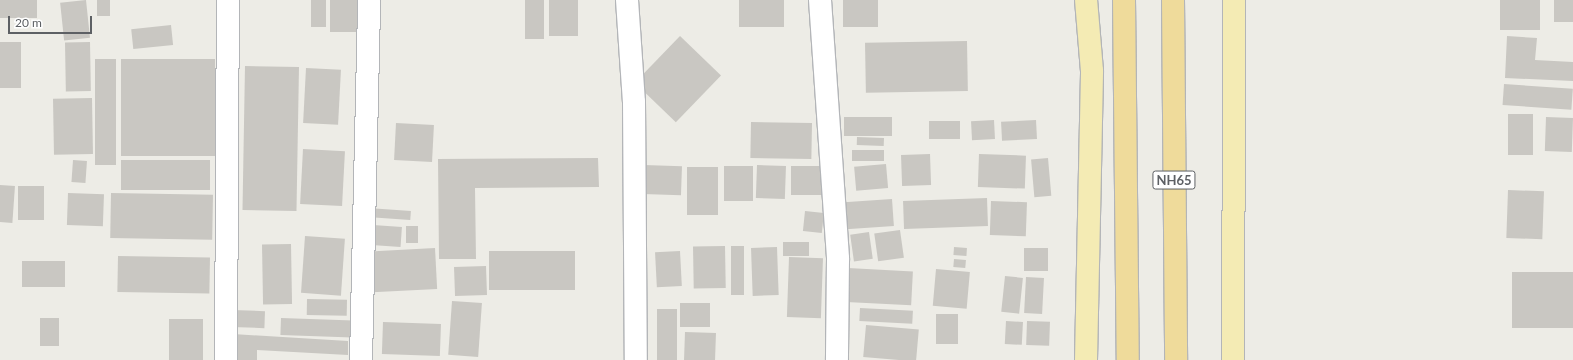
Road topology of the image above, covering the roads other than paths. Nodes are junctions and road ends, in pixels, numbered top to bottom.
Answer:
1 (228, 0) edge
2 (369, 0) edge
3 (627, 0) edge
4 (820, 0) edge
5 (1086, 0) edge
6 (1124, 0) edge
7 (1173, 0) edge
8 (1234, 0) edge
9 (226, 360) edge
10 (361, 360) edge
11 (636, 360) edge
12 (837, 360) edge
13 (1086, 360) edge
14 (1128, 360) edge
15 (1176, 360) edge
16 (1232, 360) edge

1 - 9 street
2 - 10 street
3 - 11 street
4 - 12 street
5 - 13 main road
6 - 14 highway
7 - 15 highway, NH65
8 - 16 main road

